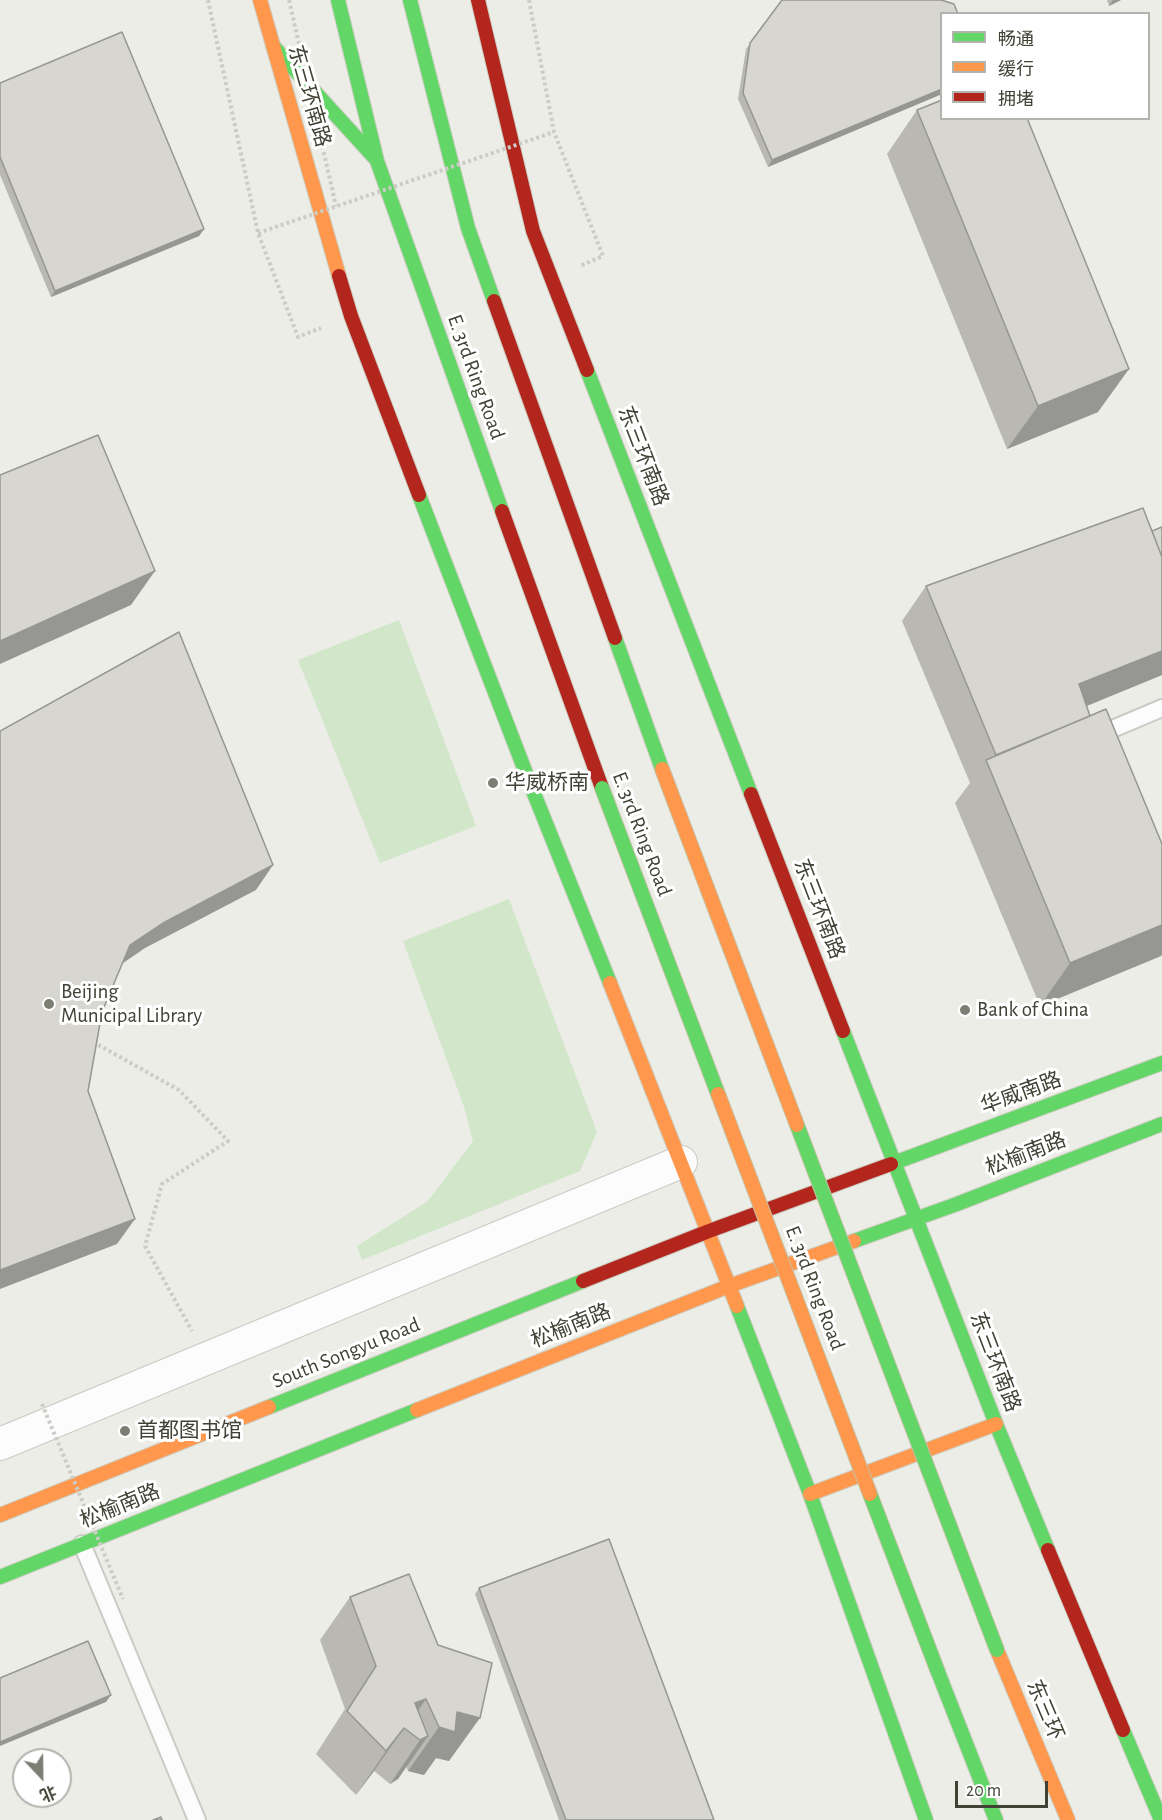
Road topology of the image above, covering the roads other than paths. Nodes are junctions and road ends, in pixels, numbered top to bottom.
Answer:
1 (260, 0) edge
2 (338, 0) edge
3 (410, 0) edge
4 (478, 0) edge
5 (273, 46) junction
6 (377, 161) junction
7 (1162, 708) edge
8 (1111, 754) edge
9 (1162, 1063) edge
10 (1162, 1124) edge
11 (681, 1162) junction
12 (895, 1162) junction
13 (916, 1218) junction
14 (709, 1231) junction
15 (729, 1286) junction
16 (996, 1424) junction
17 (0, 1444) edge
18 (810, 1494) junction
19 (0, 1515) edge
20 (81, 1544) junction
21 (0, 1576) edge
22 (997, 1650) joint
23 (196, 1820) edge
24 (926, 1820) edge
25 (996, 1820) edge
26 (1068, 1820) edge
27 (1161, 1820) edge

1 - 5 main road, 东三环南路
2 - 6 main road, E. 3rd Ring Road
3 - 22 main road, E. 3rd Ring Road, bridge
4 - 12 main road, 东三环南路
5 - 6 main road
5 - 11 main road, 东三环南路
6 - 25 main road, E. 3rd Ring Road, bridge
7 - 8 lane
9 - 12 main road, 华威南路
10 - 13 main road, 松榆南路
11 - 14 main road, 东三环南路
11 - 17 street
12 - 13 main road, 东三环南路
12 - 14 main road, 华威南路
13 - 15 main road, 松榆南路
13 - 16 main road, 东三环南路
14 - 15 main road, 东三环南路
14 - 19 main road, South Songyu Road
15 - 18 main road, 东三环南路
15 - 20 main road, 松榆南路
16 - 18 main road
16 - 27 main road, 东三环南路
18 - 24 main road, 东三环南路
20 - 21 main road, 松榆南路
20 - 23 lane
22 - 26 main road, 东三环

